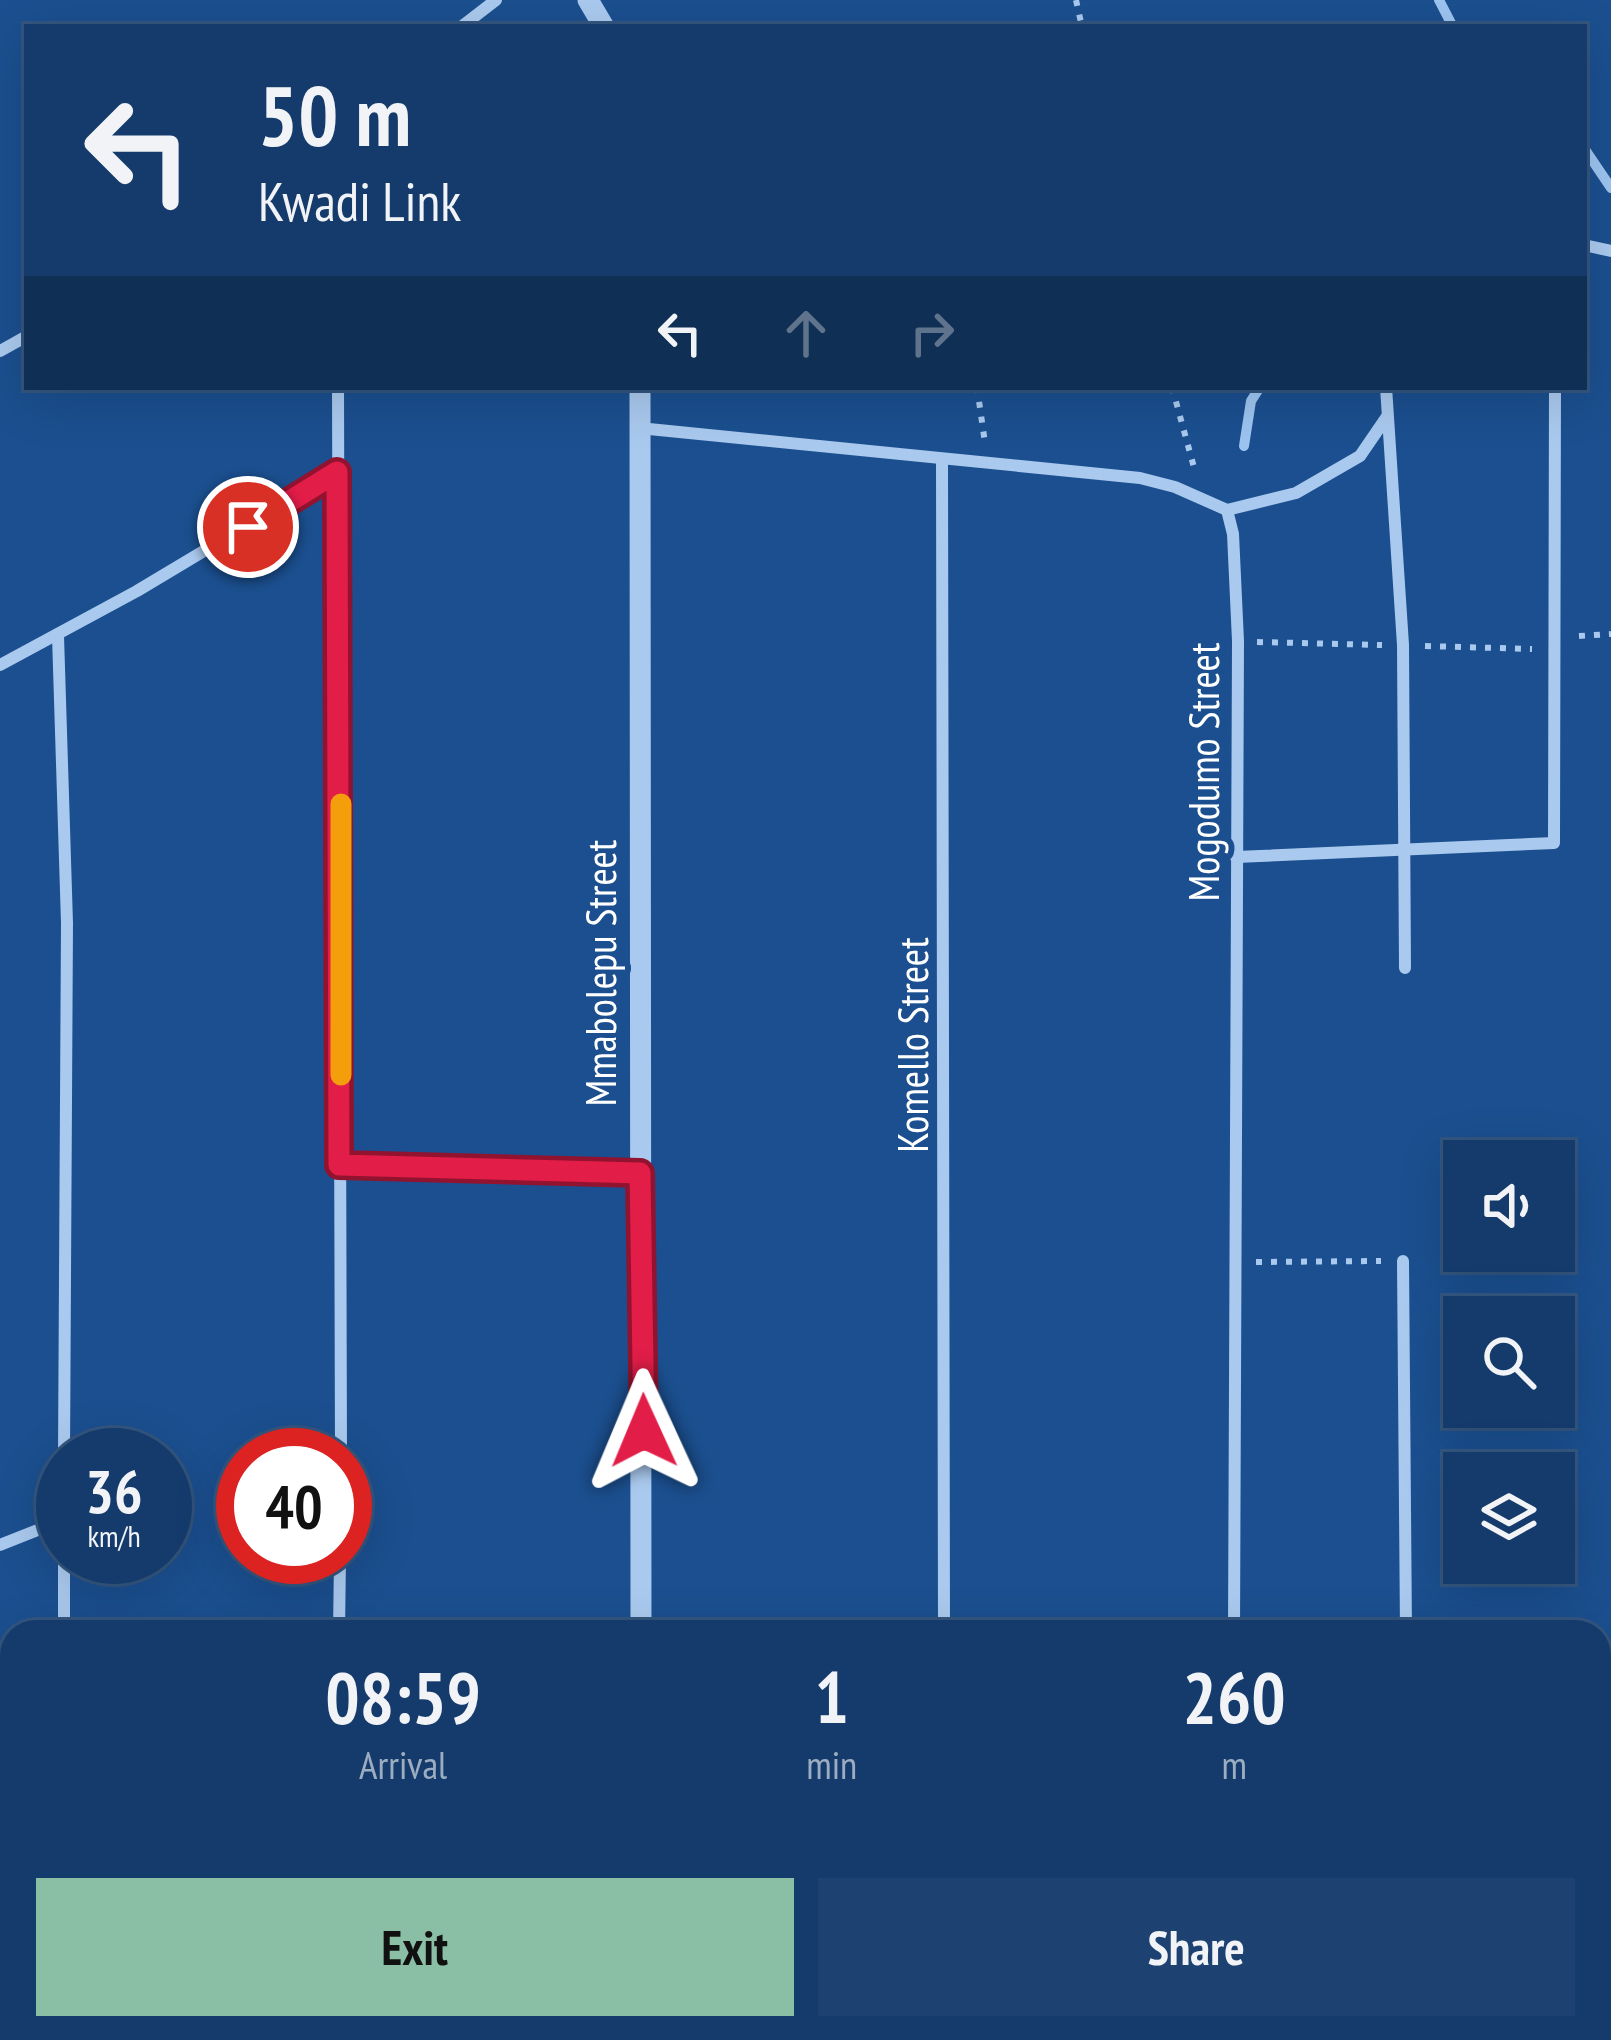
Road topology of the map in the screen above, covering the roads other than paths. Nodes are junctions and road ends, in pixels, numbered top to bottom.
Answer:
1 (496, 0) edge
2 (465, 24) edge
3 (338, 390) edge
4 (640, 390) edge
5 (1387, 390) edge
6 (1555, 390) edge
7 (1386, 417) junction
8 (639, 428) junction
9 (942, 459) junction
10 (337, 472) junction
11 (1227, 510) junction
12 (58, 636) junction
13 (0, 665) edge
14 (1406, 850) junction
15 (1236, 857) junction
16 (1405, 968) dead end
17 (339, 1165) junction
18 (640, 1173) junction
19 (1403, 1261) road end
20 (64, 1428) edge
21 (341, 1428) edge
22 (36, 1531) edge
23 (0, 1545) edge
24 (64, 1584) edge
25 (340, 1584) edge
26 (64, 1620) edge
27 (339, 1620) edge
28 (641, 1620) edge
29 (944, 1620) edge
30 (1234, 1620) edge
31 (1406, 1620) edge

1 - 2 street
3 - 10 street
4 - 8 street, Mmabolepu Street
5 - 7 street
6 - 14 street
7 - 11 street
7 - 14 street
8 - 9 street
8 - 18 street, Mmabolepu Street
9 - 11 street
9 - 29 street, Komello Street
10 - 12 street
10 - 17 street
11 - 15 street, Mogodumo Street
12 - 13 street
12 - 20 street
14 - 15 street
14 - 16 street
15 - 30 street, Mogodumo Street
17 - 18 street
17 - 21 street
18 - 28 street, Mmabolepu Street
19 - 31 street
22 - 23 street
24 - 26 street
25 - 27 street

